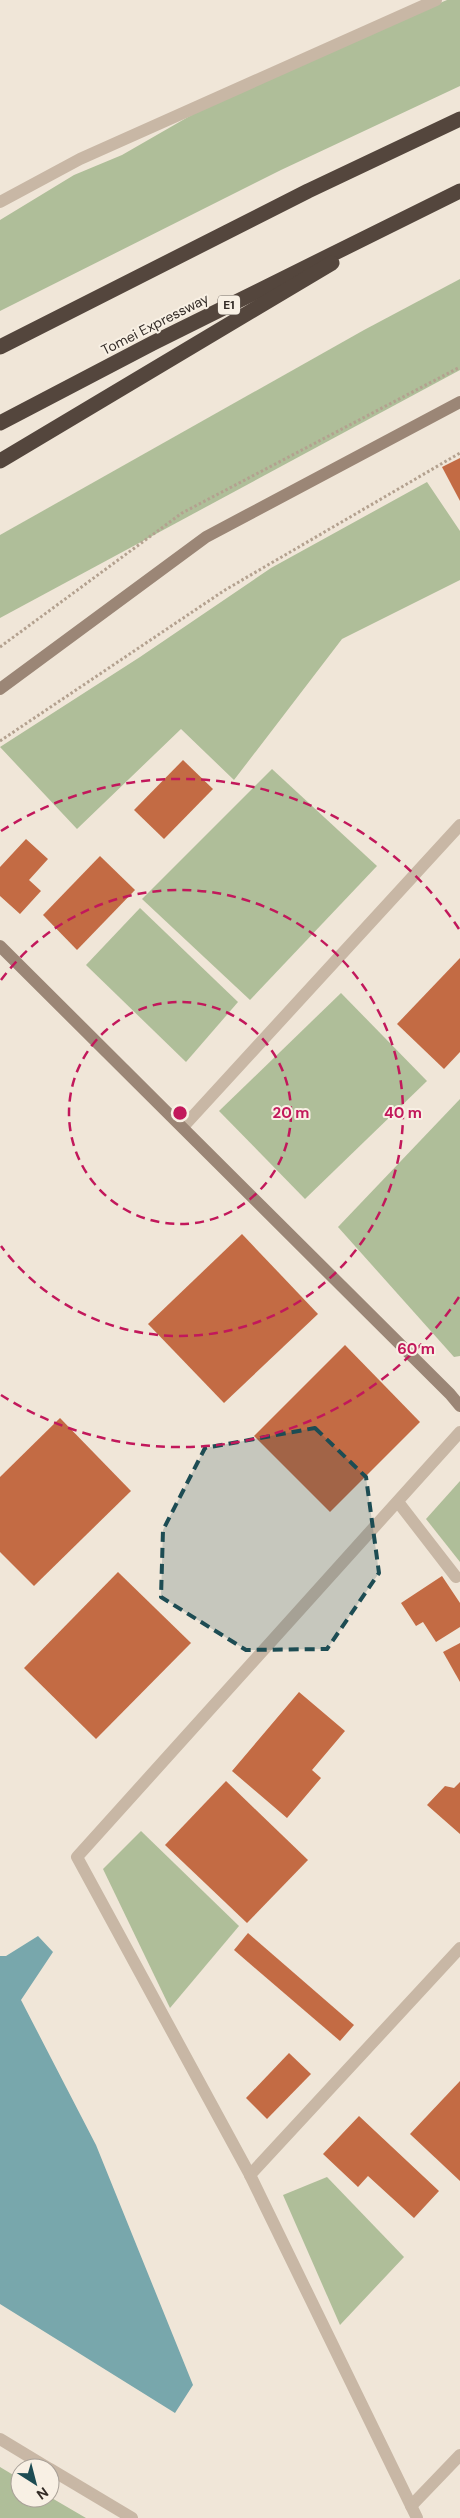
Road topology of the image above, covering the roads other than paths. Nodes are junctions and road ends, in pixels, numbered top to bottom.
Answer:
1 (436, 0) edge
2 (460, 119) edge
3 (460, 190) edge
4 (0, 202) edge
5 (423, 208) junction
6 (0, 347) edge
7 (460, 402) edge
8 (0, 423) edge
9 (0, 461) edge
10 (0, 689) edge
11 (460, 825) edge
12 (0, 946) edge
13 (183, 1126) junction
14 (460, 1406) edge
15 (460, 1432) edge
16 (398, 1502) junction
17 (456, 1577) dead end
18 (460, 1948) edge
19 (250, 2175) junction
20 (0, 2439) edge
21 (460, 2455) edge
22 (32, 2458) edge
23 (60, 2475) edge
24 (411, 2506) junction
25 (132, 2518) edge
26 (417, 2518) edge

1 - 4 street
2 - 6 highway
3 - 5 highway, Tomei Expressway / E1
5 - 8 highway, Tomei Expressway / E1
5 - 9 highway
7 - 10 street
11 - 13 street
12 - 13 street
13 - 14 street
15 - 16 street
16 - 17 street
16 - 19 street
18 - 19 street
19 - 24 street
20 - 22 street
21 - 24 street
23 - 25 street
24 - 26 street

